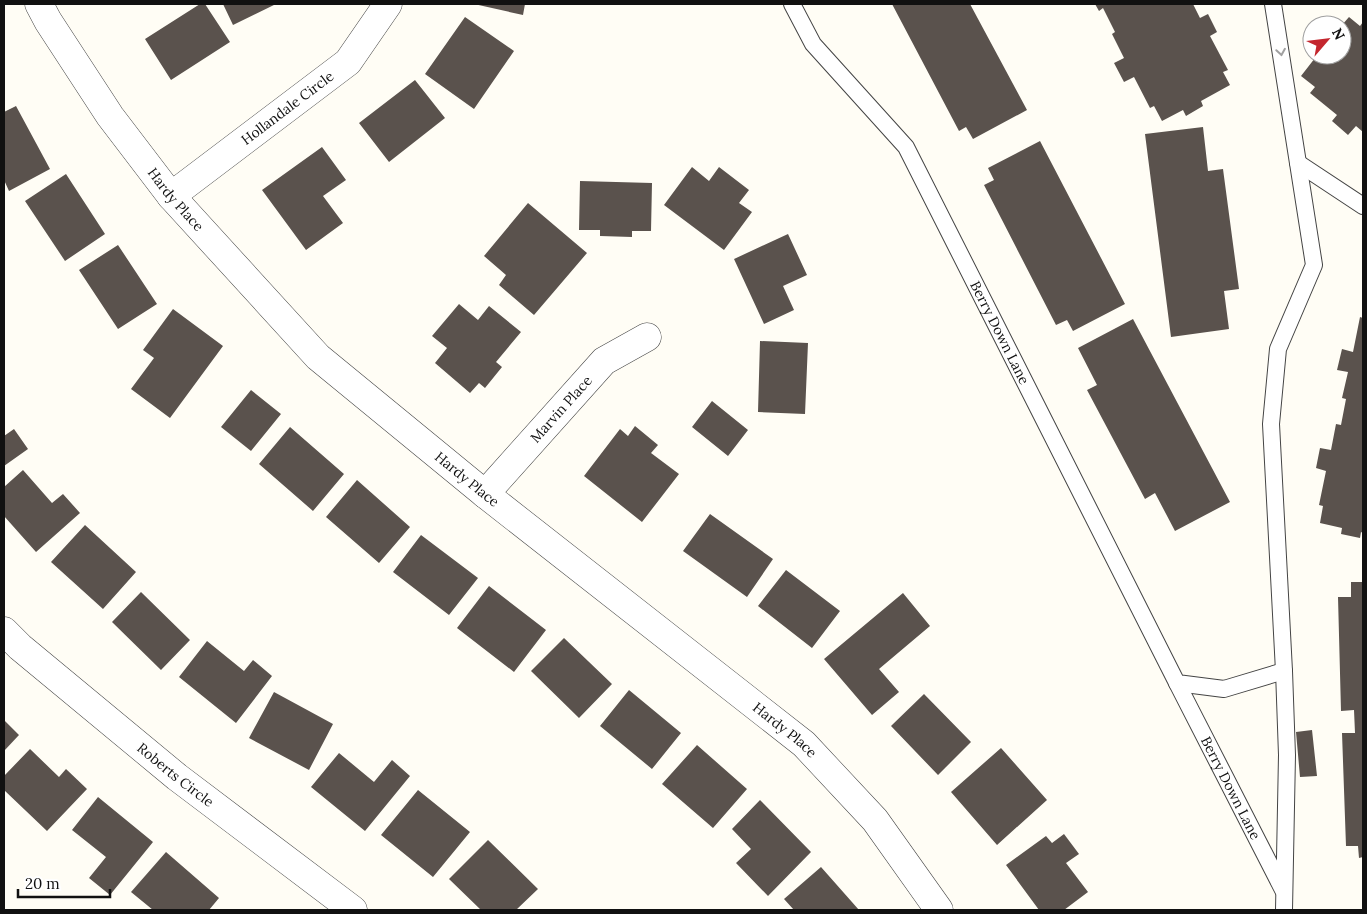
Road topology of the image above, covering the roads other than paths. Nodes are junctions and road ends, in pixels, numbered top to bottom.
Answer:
1 (39, 4) edge
2 (388, 4) edge
3 (792, 4) edge
4 (1273, 4) edge
5 (1298, 163) junction
6 (172, 196) junction
7 (1363, 206) edge
8 (647, 337) dead end
9 (485, 494) junction
10 (4, 631) edge
11 (1284, 671) junction
12 (1177, 683) junction
13 (1284, 892) junction
14 (353, 910) edge
15 (939, 910) edge
16 (1284, 910) edge

1 - 6 street, Hardy Place
2 - 6 street, Hollandale Circle
3 - 12 lane, Berry Down Lane
4 -> 5 lane, Berry Down Lane
5 - 7 lane
5 - 11 lane, Berry Down Lane
6 - 9 street, Hardy Place
8 - 9 street, Marvin Place
9 - 15 street, Hardy Place
10 - 14 street, Roberts Circle
11 - 12 lane
11 - 13 lane, Berry Down Lane
12 - 13 lane, Berry Down Lane
13 - 16 lane, Berry Down Lane

